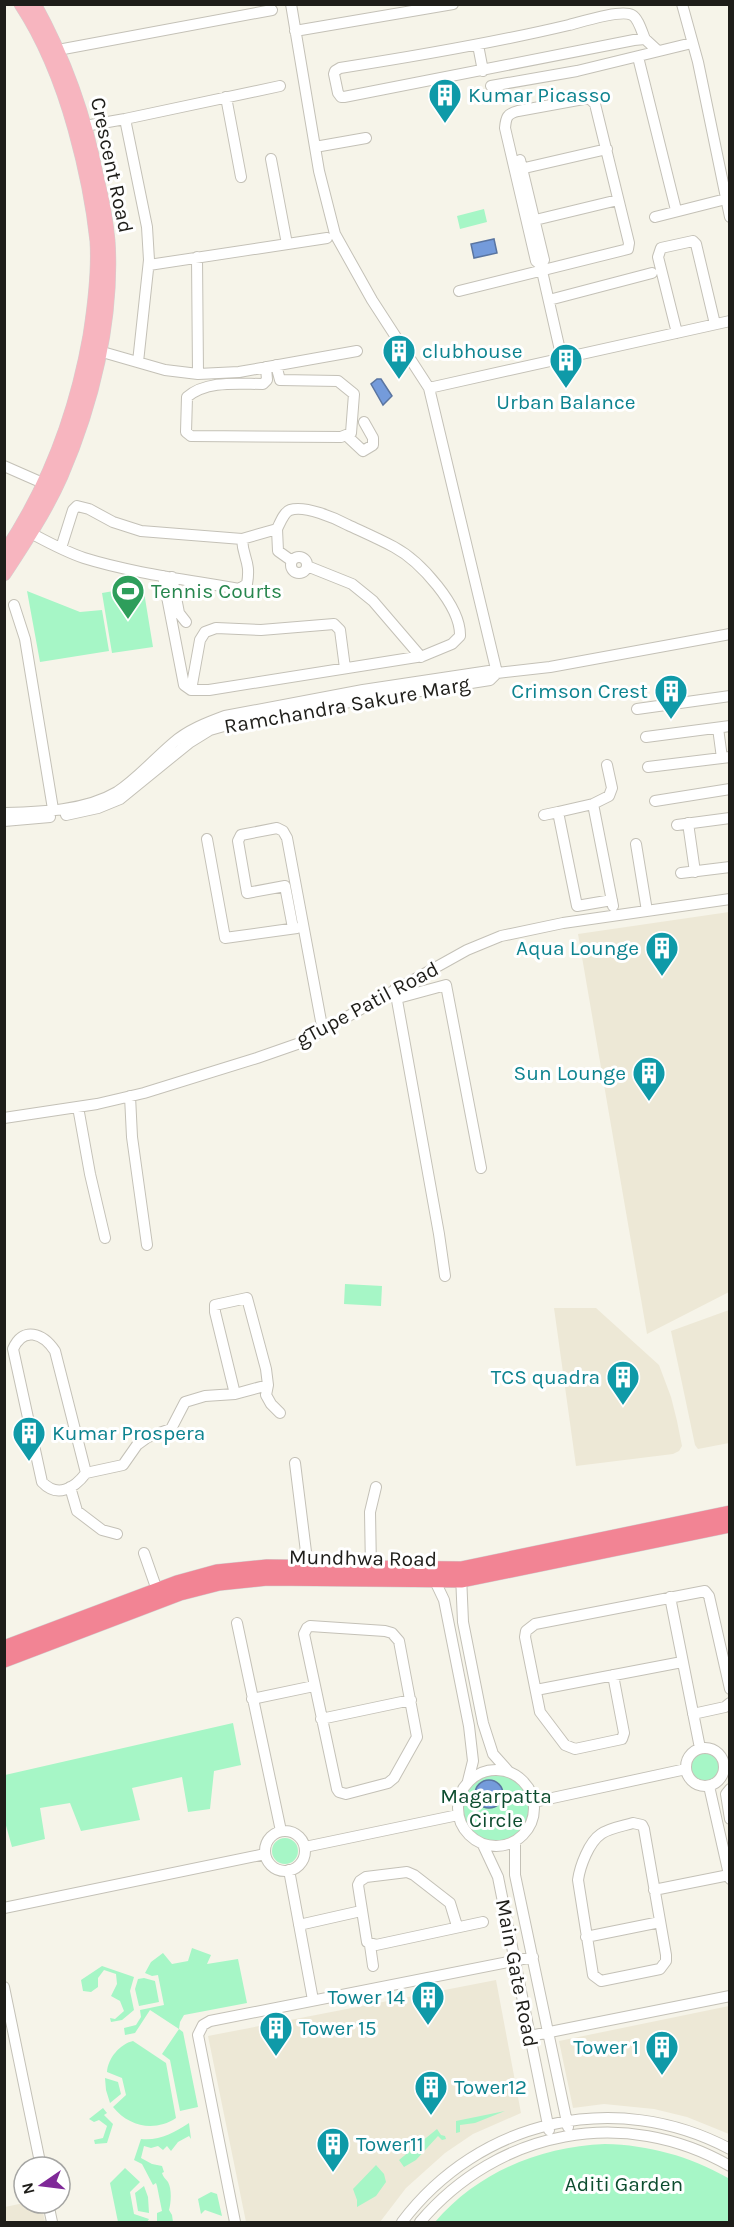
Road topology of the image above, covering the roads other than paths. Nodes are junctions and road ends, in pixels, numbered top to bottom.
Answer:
1 (291, 4) edge
2 (453, 4) edge
3 (682, 4) edge
4 (30, 6) edge
5 (272, 10) dead end
6 (295, 31) junction
7 (645, 39) junction
8 (692, 43) junction
9 (478, 45) junction
10 (58, 50) junction
11 (658, 51) junction
12 (638, 57) junction
13 (483, 71) junction
14 (280, 86) dead end
15 (491, 86) dead end
16 (226, 97) junction
17 (125, 119) junction
18 (85, 126) junction
19 (366, 138) dead end
20 (315, 147) junction
21 (607, 149) junction
22 (270, 159) dead end
23 (518, 170) junction
24 (241, 177) dead end
25 (726, 199) junction
26 (618, 200) junction
27 (676, 210) junction
28 (655, 217) dead end
29 (729, 217) edge
30 (530, 221) junction
31 (327, 238) dead end
32 (287, 244) junction
33 (197, 257) junction
34 (149, 265) junction
35 (542, 268) junction
36 (652, 273) dead end
37 (459, 291) dead end
38 (549, 300) junction
39 (729, 321) edge
40 (715, 324) junction
41 (677, 333) junction
42 (93, 350) junction
43 (357, 351) dead end
44 (562, 359) junction
45 (138, 362) junction
46 (271, 366) junction
47 (198, 374) junction
48 (429, 388) junction
49 (364, 422) dead end
50 (346, 436) junction
51 (4, 466) edge
52 (45, 484) junction
53 (277, 529) junction
54 (26, 530) junction
55 (242, 539) junction
56 (60, 548) junction
57 (4, 554) edge
58 (4, 574) edge
59 (167, 576) junction
60 (14, 605) dead end
61 (186, 622) dead end
62 (729, 634) edge
63 (421, 657) junction
64 (345, 668) junction
65 (497, 673) junction
66 (191, 690) junction
67 (729, 696) edge
68 (637, 710) dead end
69 (729, 726) edge
70 (718, 728) junction
71 (646, 737) dead end
72 (164, 758) junction
73 (726, 758) edge
74 (607, 765) dead end
75 (648, 767) dead end
76 (729, 789) edge
77 (655, 801) dead end
78 (593, 804) junction
79 (53, 809) junction
80 (558, 812) junction
81 (4, 813) edge
82 (544, 815) dead end
83 (729, 818) edge
84 (4, 821) edge
85 (688, 824) junction
86 (677, 825) dead end
87 (207, 839) dead end
88 (636, 844) dead end
89 (729, 867) edge
90 (695, 872) junction
91 (681, 873) dead end
92 (729, 899) edge
93 (612, 900) junction
94 (647, 911) junction
95 (615, 915) junction
96 (298, 928) junction
97 (397, 994) junction
98 (321, 1021) dead end
99 (130, 1096) junction
100 (78, 1107) junction
101 (4, 1118) edge
102 (482, 1168) dead end
103 (105, 1238) dead end
104 (147, 1245) dead end
105 (445, 1276) dead end
106 (268, 1385) junction
107 (235, 1394) junction
108 (280, 1413) dead end
109 (295, 1463) dead end
110 (86, 1473) junction
111 (70, 1487) junction
112 (376, 1487) dead end
113 (729, 1513) edge
114 (729, 1525) edge
115 (117, 1534) dead end
116 (144, 1552) dead end
117 (308, 1568) junction
118 (371, 1569) junction
119 (461, 1574) junction
120 (434, 1576) junction
121 (157, 1590) junction
122 (670, 1597) junction
123 (237, 1623) dead end
124 (4, 1648) edge
125 (4, 1660) edge
126 (682, 1662) junction
127 (613, 1676) junction
128 (314, 1686) junction
129 (729, 1689) edge
130 (536, 1690) junction
131 (252, 1699) junction
132 (411, 1700) junction
133 (729, 1703) edge
134 (693, 1714) junction
135 (321, 1719) junction
136 (700, 1748) junction
137 (726, 1762) edge
138 (686, 1769) junction
139 (509, 1772) junction
140 (468, 1781) junction
141 (709, 1786) junction
142 (729, 1790) edge
143 (534, 1802) junction
144 (458, 1815) junction
145 (729, 1819) edge
146 (281, 1831) junction
147 (725, 1840) edge
148 (515, 1842) junction
149 (483, 1845) junction
150 (305, 1847) junction
151 (265, 1854) junction
152 (289, 1870) junction
153 (729, 1877) edge
154 (654, 1890) junction
155 (4, 1908) edge
156 (361, 1911) junction
157 (483, 1922) dead end
158 (660, 1922) junction
159 (299, 1925) junction
160 (457, 1926) junction
161 (586, 1937) junction
162 (370, 1945) junction
163 (532, 1957) junction
164 (514, 1960) junction
165 (373, 1966) dead end
166 (4, 1988) edge
167 (729, 1996) edge
168 (314, 2000) junction
169 (6, 2002) edge
170 (549, 2032) junction
171 (530, 2036) junction
172 (567, 2121) junction
173 (548, 2125) junction
174 (570, 2136) junction
175 (550, 2139) junction
176 (729, 2149) edge
177 (38, 2155) edge
178 (729, 2166) edge
179 (235, 2223) edge
180 (402, 2223) edge
181 (420, 2223) edge

1 - 6 street
2 - 6 street
3 - 8 street
4 - 10 main road, Crescent Road
4 - 42 main road, Crescent Road
5 - 10 street
6 - 20 street
7 - 9 street
7 - 11 street
7 - 13 street
8 - 11 street
8 - 25 street
9 - 13 street
9 - 13 street
10 - 18 main road, Crescent Road
11 - 12 street
12 - 15 street
12 - 27 street
14 - 16 street
16 - 17 street
16 - 24 street
17 - 18 street
17 - 34 street
18 - 42 main road, Crescent Road
19 - 20 street
20 - 48 street
21 - 23 street
21 - 23 street
21 - 26 street
22 - 32 street
23 - 30 street
25 - 27 street
25 - 29 street
26 - 30 street
26 - 35 street
27 - 28 street
30 - 35 street
31 - 32 street
32 - 33 street
33 - 34 street
33 - 47 street
34 - 45 street
35 - 37 street
35 - 38 street
36 - 38 street
38 - 44 street
39 - 40 street
40 - 41 street
40 - 41 street
41 - 44 street
42 - 45 street
42 - 52 main road, Crescent Road
42 - 54 main road, Crescent Road
43 - 46 street
44 - 48 street
45 - 47 street
46 - 47 street
46 - 50 street
46 - 50 street
48 - 65 street
49 - 50 street
51 - 52 street
52 - 54 main road, Crescent Road
53 - 55 street
53 - 63 street
53 - 63 street
54 - 56 street
54 - 57 main road, Crescent Road
54 - 58 main road, Crescent Road
55 - 56 street
55 - 59 street
56 - 59 street
59 - 61 street
59 - 66 street
60 - 79 street
62 - 65 street, Ramchandra Sakure Marg
63 - 64 street
64 - 66 street
64 - 66 street
65 - 72 street, Ramchandra Sakure Marg
67 - 68 street
69 - 70 street
70 - 71 street
70 - 73 street
72 - 79 street, Ramchandra Sakure Marg
72 - 84 street, Ramchandra Sakure Marg
73 - 75 street
74 - 78 street
76 - 77 street
78 - 80 street
78 - 93 street
79 - 81 street, Ramchandra Sakure Marg
80 - 82 street
80 - 93 street
83 - 85 street
85 - 86 street
85 - 90 street
87 - 96 street
88 - 94 street
89 - 90 street
90 - 91 street
92 - 94 street, gTupe Patil Road
93 - 95 street
94 - 95 street, gTupe Patil Road
95 - 97 street, gTupe Patil Road
96 - 96 street
96 - 98 street
97 - 99 street, gTupe Patil Road
97 - 102 street
97 - 105 street
99 - 100 street, gTupe Patil Road
99 - 104 street
100 - 101 street, gTupe Patil Road
100 - 103 street
106 - 107 street
106 - 107 street
106 - 108 street
107 - 110 street
109 - 117 street
110 - 111 street
110 - 111 street
111 - 115 street
112 - 118 street
113 - 119 highway, Mundhwa Road
114 - 119 highway, Mundhwa Road
116 - 121 street
117 - 118 highway, Mundhwa Road
117 - 121 highway, Mundhwa Road
118 - 120 highway, Mundhwa Road
119 - 120 highway, Mundhwa Road
119 - 139 street
120 - 125 highway, Mundhwa Road
120 - 140 street
121 - 124 highway, Mundhwa Road
122 - 126 street
122 - 129 street
122 - 130 street
123 - 131 street
126 - 127 street
126 - 134 street
127 - 130 street
127 - 130 street
128 - 131 street
128 - 132 street
128 - 135 street
131 - 146 street
132 - 135 street
132 - 135 street
133 - 134 street
134 - 136 street
136 - 137 street
136 - 138 street
137 - 141 street
138 - 141 street
138 - 143 street
139 - 140 street
139 - 143 street
140 - 144 street
141 - 147 street
142 - 145 street
143 - 148 street
144 - 149 street
144 - 150 street
146 - 150 street
146 - 151 street
147 - 153 street
148 - 149 street
148 - 163 street
149 - 164 street, Main Gate Road
150 - 152 street
151 - 152 street
151 - 155 street
152 - 159 street
153 - 154 street
154 - 158 street
154 - 161 street
156 - 159 street
156 - 160 street
156 - 162 street
157 - 160 street
158 - 161 street
158 - 161 street
159 - 168 street
160 - 162 street
162 - 165 street
163 - 164 street
163 - 170 street
164 - 168 street
164 - 171 street, Main Gate Road
166 - 169 street
167 - 170 street
168 - 179 street
169 - 177 street
170 - 171 street
170 - 172 street
171 - 173 street, Main Gate Road
172 - 173 street
172 - 174 street
172 - 176 street
173 - 175 street, Main Gate Road
173 - 180 street
174 - 175 street
174 - 178 street
175 - 181 street

